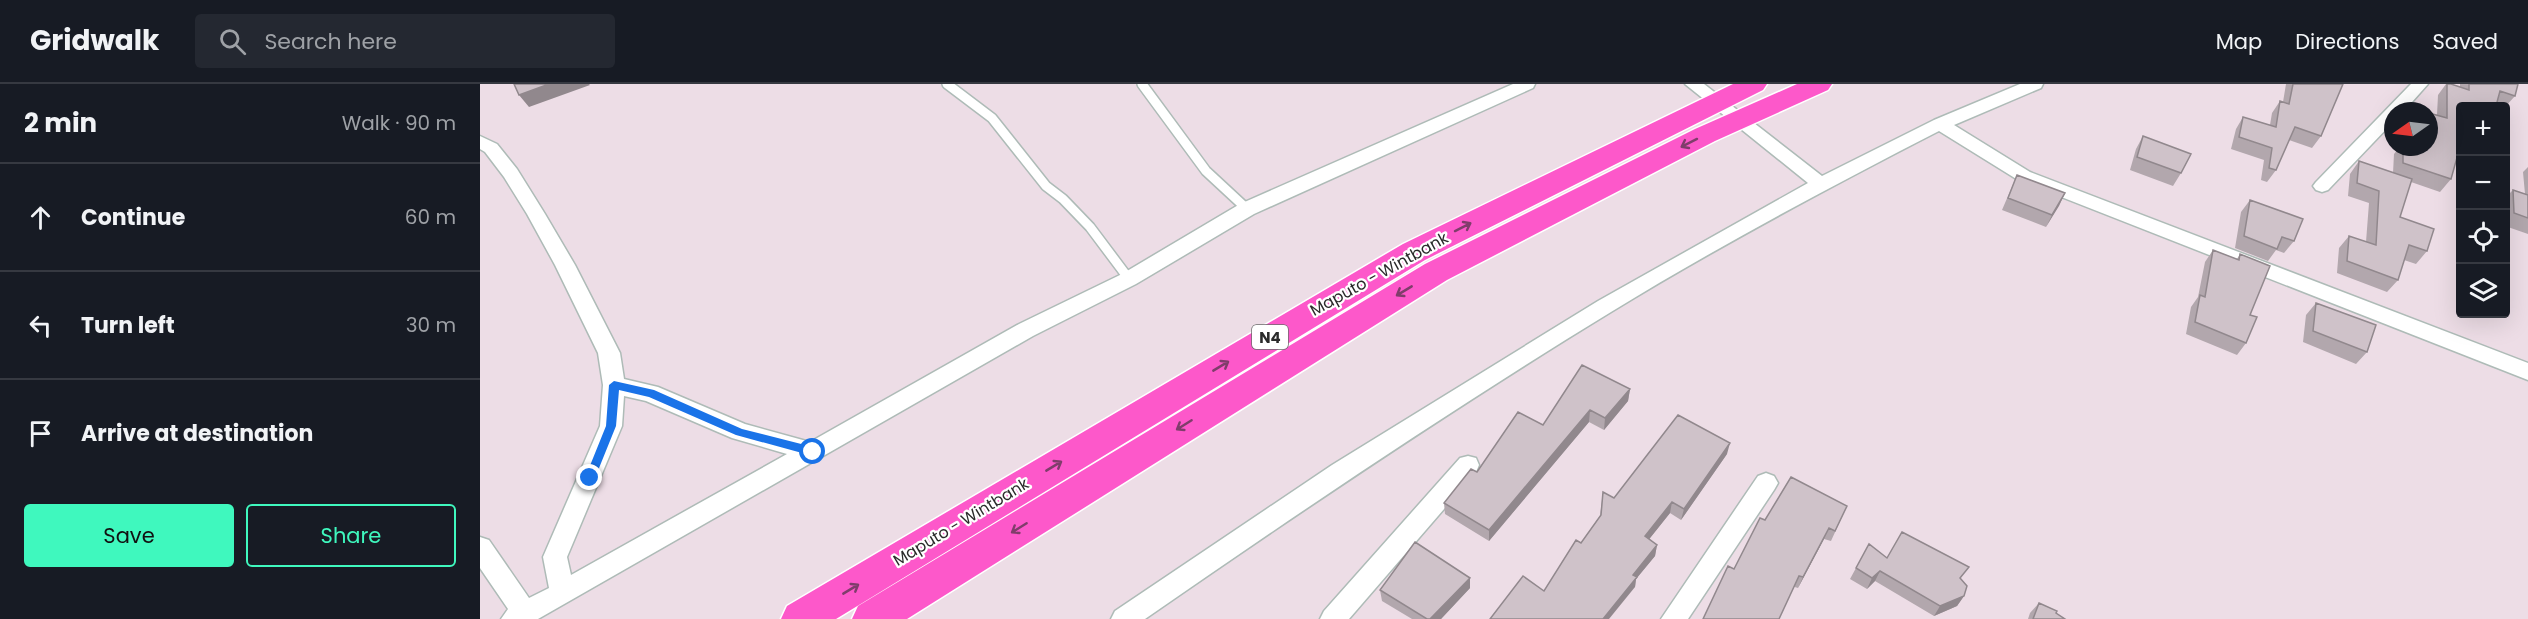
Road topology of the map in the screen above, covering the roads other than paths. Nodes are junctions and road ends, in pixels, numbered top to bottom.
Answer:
1 (947, 84) edge
2 (1142, 84) edge
3 (1527, 84) edge
4 (1754, 84) edge
5 (1819, 84) edge
6 (2035, 84) edge
7 (2420, 84) edge
8 (1716, 102) edge
9 (2403, 102) edge
10 (2384, 122) edge
11 (1940, 124) junction
12 (480, 141) edge
13 (489, 161) edge
14 (1821, 184) junction
15 (2322, 186) dead end
16 (1247, 208) junction
17 (1129, 279) junction
18 (2528, 372) edge
19 (614, 385) junction
20 (813, 452) junction
21 (1468, 465) dead end
22 (1767, 483) dead end
23 (480, 548) edge
24 (563, 593) junction
25 (519, 616) edge
26 (801, 619) edge
27 (872, 619) edge
28 (1124, 619) edge
29 (1333, 619) edge
30 (1674, 619) edge

1 - 17 lane
2 - 16 lane
3 - 16 street
4 - 8 highway, Maputo - Wintbank / N4
5 - 8 highway, Maputo - Wintbank / N4
6 - 11 street
7 - 9 street
8 - 14 street
26 -> 8 highway, Maputo - Wintbank / N4
8 -> 27 highway, Maputo - Wintbank / N4
10 - 15 street
11 - 14 street
11 - 18 street
12 - 13 street
13 - 19 street
14 - 28 street
16 - 17 street
17 - 20 street
19 - 20 street
19 - 24 street
20 - 24 street
21 - 29 street
22 - 30 street
23 - 25 street
24 - 25 street

